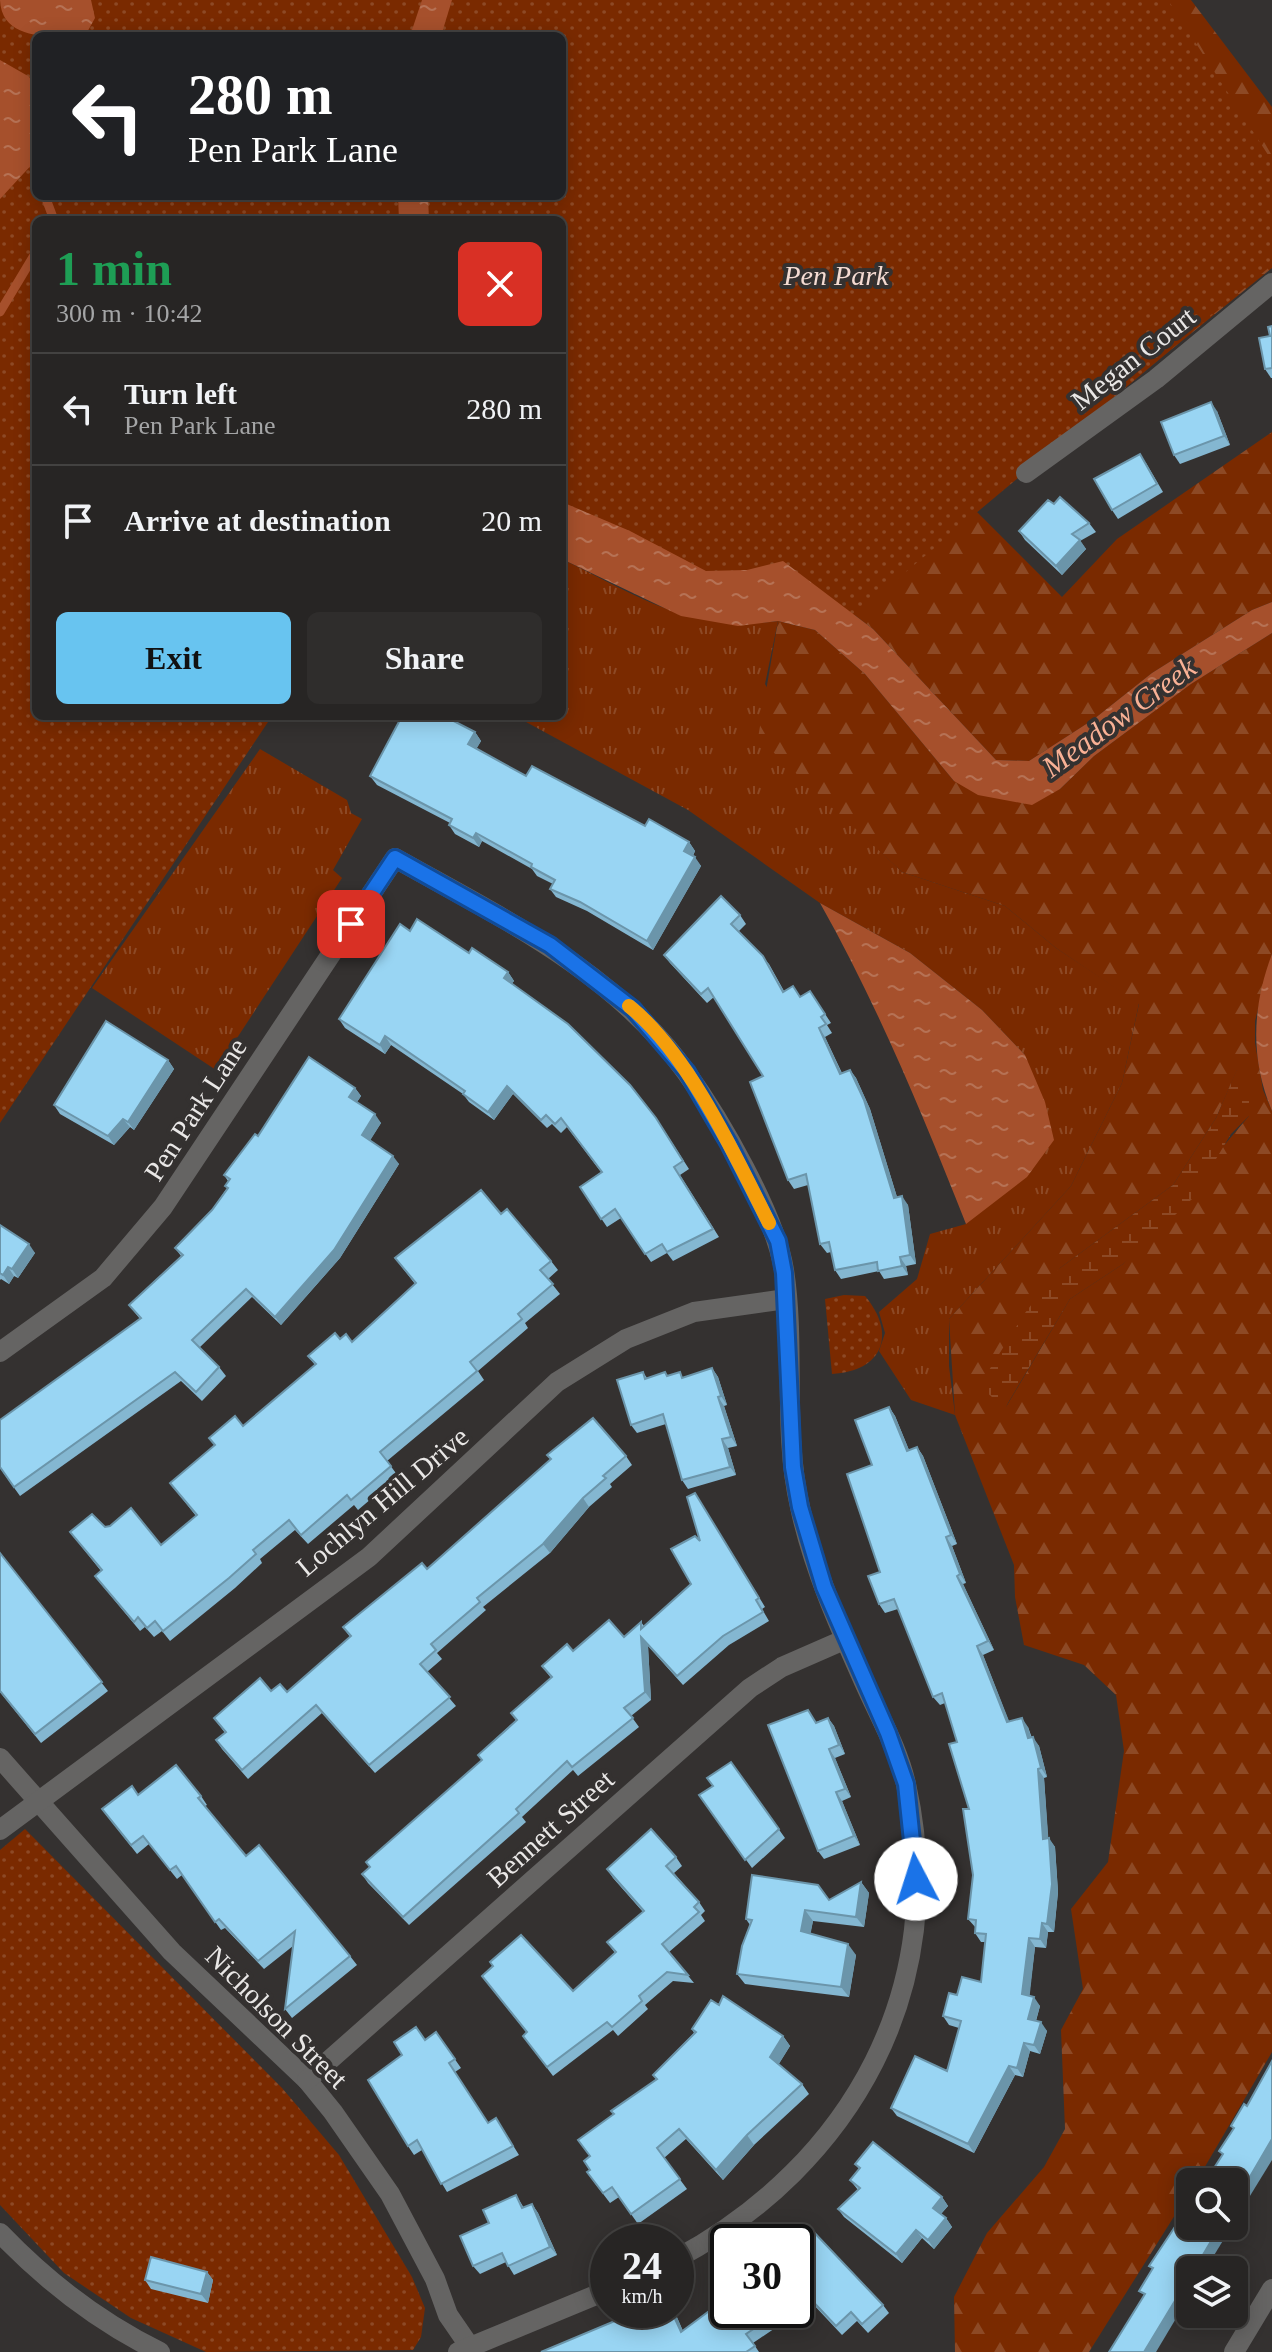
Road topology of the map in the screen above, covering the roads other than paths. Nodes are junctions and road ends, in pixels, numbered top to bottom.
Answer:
1 (1272, 283) edge
2 (1026, 473) dead end
3 (786, 1299) junction
4 (0, 1352) edge
5 (846, 1639) junction
6 (0, 1758) edge
7 (36, 1802) junction
8 (0, 1830) edge
9 (307, 2080) junction
10 (0, 2233) edge
11 (694, 2249) edge
12 (1272, 2289) edge
13 (590, 2298) edge
14 (464, 2350) edge
15 (160, 2352) edge
16 (1234, 2352) edge

1 - 2 street, Megan Court
3 - 4 street, Pen Park Lane
3 - 5 street
3 - 7 street, Lochlyn Hill Drive
5 - 9 street, Bennett Street
5 - 11 street
6 - 7 street, Nicholson Street
7 - 8 street, Lochlyn Hill Drive
7 - 9 street, Nicholson Street
9 - 14 street, Nicholson Street
10 - 15 street
12 - 16 street
13 - 14 street

